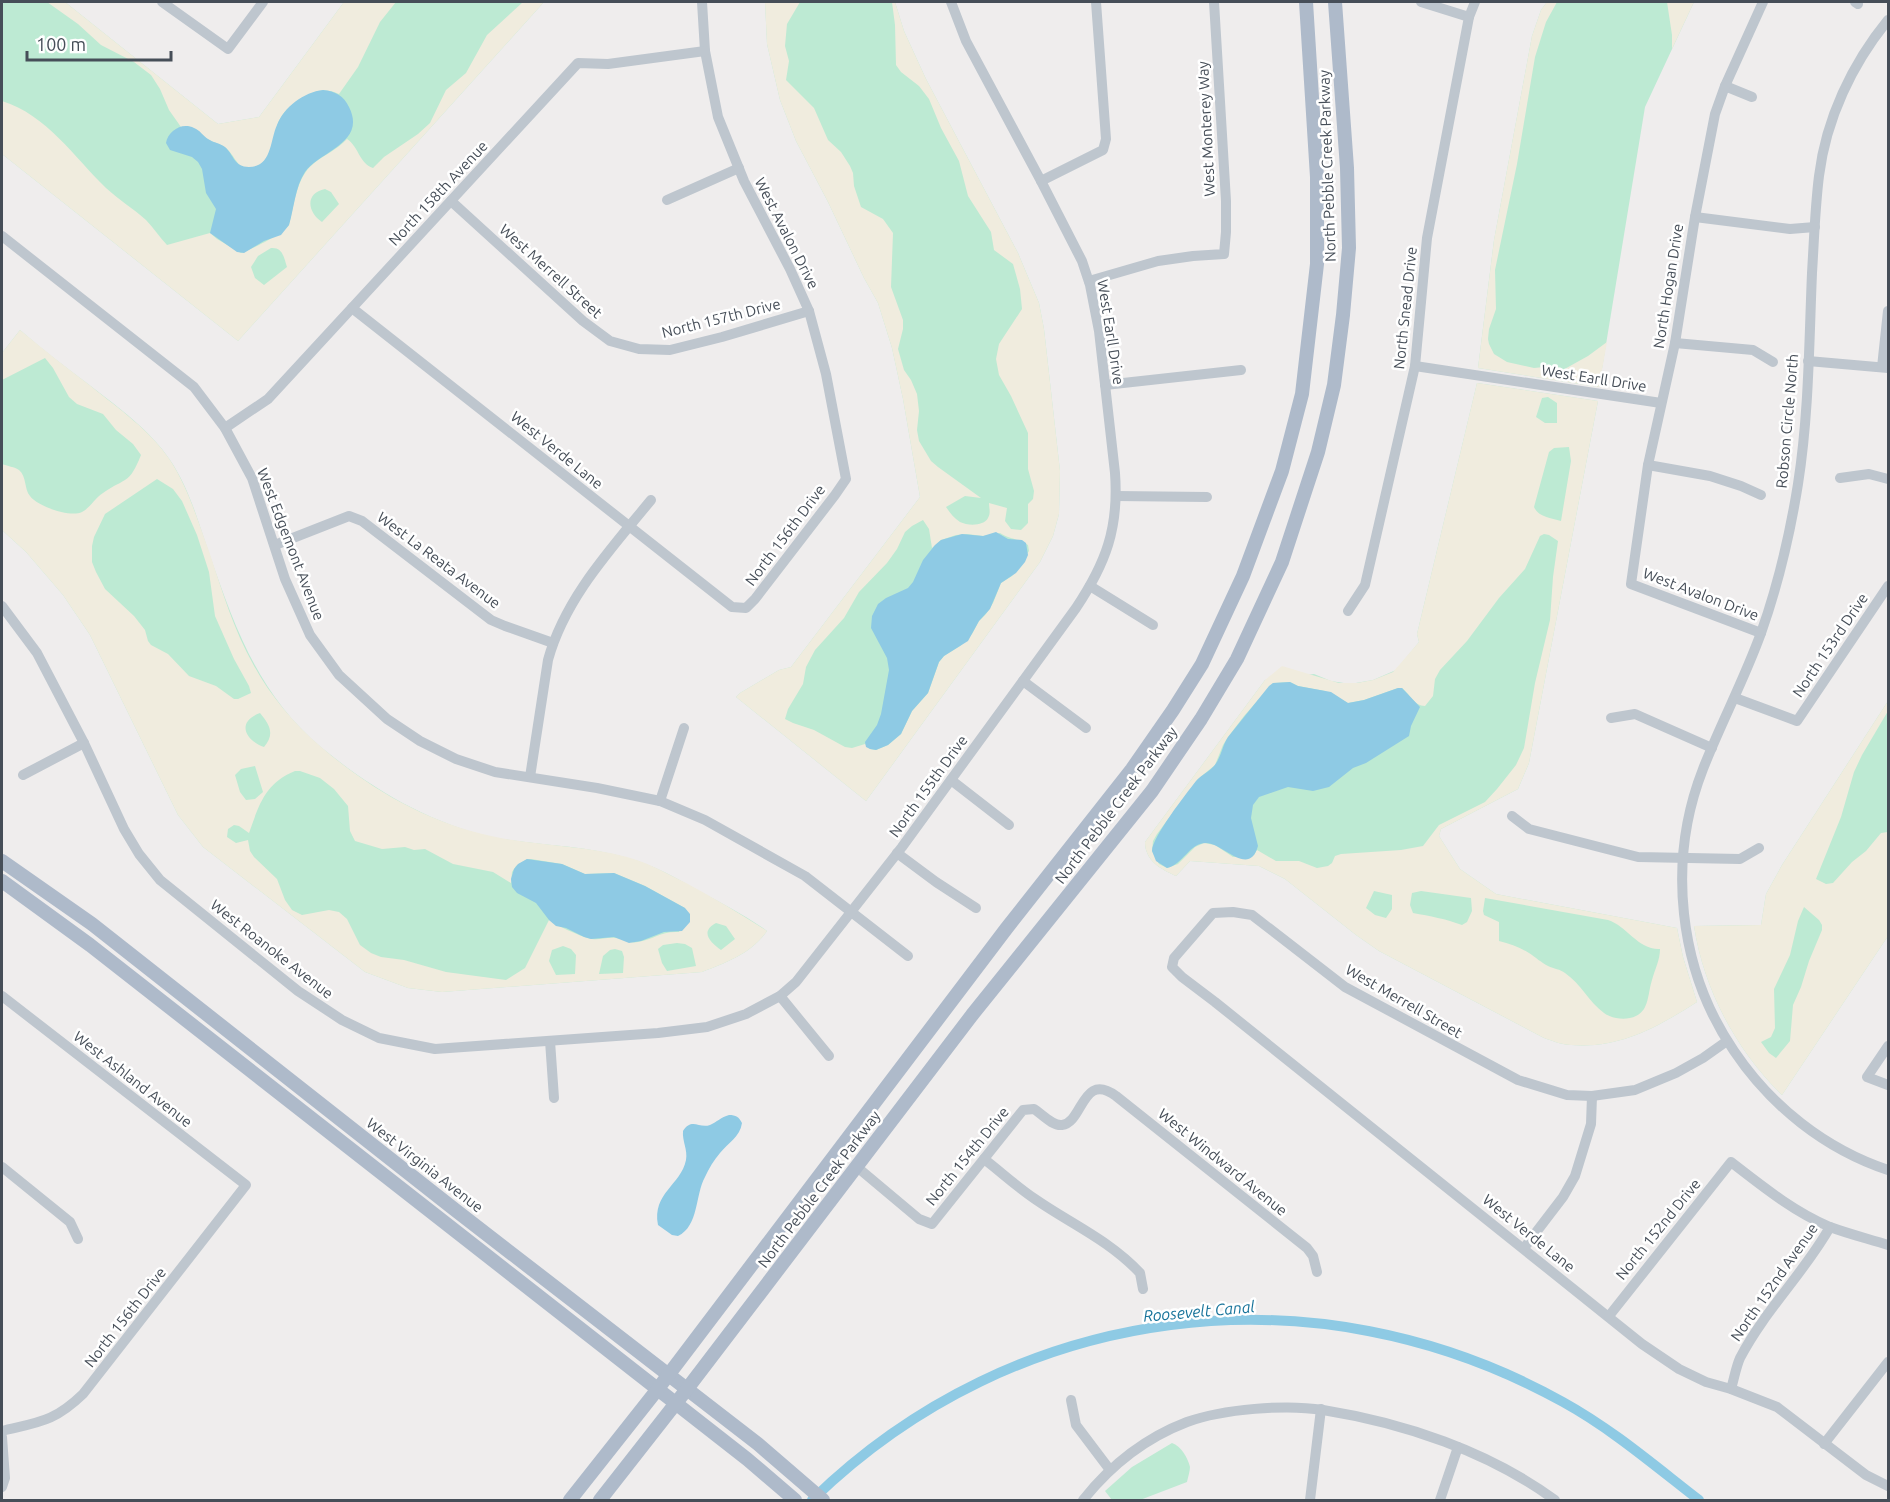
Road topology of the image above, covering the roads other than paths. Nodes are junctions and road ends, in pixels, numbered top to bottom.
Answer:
1 (162, 2) edge
2 (263, 2) edge
3 (702, 2) edge
4 (951, 2) edge
5 (1096, 2) edge
6 (1214, 2) edge
7 (1306, 2) edge
8 (1335, 2) edge
9 (1421, 2) edge
10 (1475, 2) edge
11 (1763, 2) edge
12 (1469, 16) junction
13 (1887, 24) edge
14 (705, 51) junction
15 (1725, 86) junction
16 (1752, 97) dead end
17 (739, 168) junction
18 (1041, 181) junction
19 (667, 200) dead end
20 (451, 201) junction
21 (1695, 217) junction
22 (1815, 227) junction
23 (4, 242) edge
24 (1089, 281) junction
25 (352, 308) junction
26 (809, 311) junction
27 (1888, 311) edge
28 (1675, 343) junction
29 (639, 349) joint
30 (1773, 362) dead end
31 (1808, 362) junction
32 (1415, 366) junction
33 (1885, 368) edge
34 (1241, 370) dead end
35 (1105, 385) junction
36 (1661, 403) junction
37 (225, 428) junction
38 (1648, 465) junction
39 (1840, 478) dead end
40 (846, 479) joint
41 (1888, 479) edge
42 (1761, 495) dead end
43 (1116, 496) junction
44 (1207, 497) dead end
45 (651, 500) dead end
46 (629, 527) junction
47 (274, 545) junction
48 (1631, 584) joint
49 (1090, 586) junction
50 (1888, 586) edge
51 (746, 608) joint
52 (1347, 611) dead end
53 (4, 613) edge
54 (1153, 625) dead end
55 (1761, 633) junction
56 (553, 643) junction
57 (1023, 681) junction
58 (1735, 698) junction
59 (1611, 718) dead end
60 (684, 728) dead end
61 (1086, 728) dead end
62 (84, 743) junction
63 (1712, 748) junction
64 (23, 775) dead end
65 (530, 777) junction
66 (951, 780) junction
67 (660, 801) junction
68 (1512, 816) dead end
69 (1009, 825) dead end
70 (1759, 848) dead end
71 (897, 853) junction
72 (1683, 858) junction
73 (2, 861) edge
74 (2, 881) edge
75 (976, 908) dead end
76 (851, 911) junction
77 (1213, 913) joint
78 (1006, 929) junction
79 (1027, 947) junction
80 (909, 956) dead end
81 (2, 996) edge
82 (780, 996) junction
83 (550, 1041) junction
84 (1727, 1041) junction
85 (1888, 1046) edge
86 (829, 1056) dead end
87 (1888, 1085) edge
88 (1592, 1096) junction
89 (554, 1098) dead end
90 (1028, 1109) joint
91 (837, 1152) junction
92 (984, 1159) junction
93 (2, 1167) edge
94 (857, 1167) junction
95 (1888, 1170) edge
96 (246, 1185) joint
97 (1830, 1227) junction
98 (78, 1239) dead end
99 (1888, 1245) edge
100 (1524, 1248) junction
101 (1317, 1272) dead end
102 (1143, 1289) dead end
103 (1609, 1316) junction
104 (1888, 1362) edge
105 (668, 1376) junction
106 (687, 1389) junction
107 (1731, 1389) junction
108 (657, 1390) junction
109 (1071, 1400) dead end
110 (676, 1404) junction
111 (1321, 1409) junction
112 (2, 1431) edge
113 (2, 1437) edge
114 (1824, 1444) junction
115 (1458, 1447) junction
116 (1110, 1470) junction
117 (1888, 1486) edge
118 (2, 1487) edge
119 (794, 1499) edge
120 (570, 1500) edge
121 (600, 1500) edge
122 (823, 1500) edge
123 (1083, 1500) edge
124 (1310, 1500) edge
125 (1440, 1500) edge
126 (1555, 1500) edge

1 - 2 street
3 - 14 street, West Avalon Drive
4 - 18 street, West Earll Drive
5 - 18 street
6 - 24 street, West Monterey Way
7 - 78 main road, North Pebble Creek Parkway
8 - 79 main road, North Pebble Creek Parkway
9 - 12 street
10 - 12 street, North Snead Drive
11 - 15 street, North Hogan Drive
12 - 32 street, North Snead Drive
13 - 22 street, Robson Circle North
14 - 17 street, West Avalon Drive
14 - 20 street, North 158th Avenue
15 - 16 street
15 - 21 street, North Hogan Drive
17 - 19 street
17 - 26 street, West Avalon Drive
18 - 24 street, West Earll Drive
20 - 25 street, North 158th Avenue
20 - 29 street, West Merrell Street
21 - 22 street
21 - 28 street, North Hogan Drive
22 - 31 street, Robson Circle North
23 - 37 street, West Edgemont Avenue
24 - 35 street, West Earll Drive
25 - 37 street, North 158th Avenue
25 - 46 street, West Verde Lane
26 - 29 street, North 157th Drive
26 - 40 street, West Avalon Drive
27 - 33 street
28 - 30 street
28 - 36 street, North Hogan Drive
31 - 33 street
31 - 55 street, Robson Circle North
32 - 36 street, West Earll Drive
32 - 52 street, North Snead Drive
34 - 35 street
35 - 43 street, West Earll Drive
36 - 38 street, North Hogan Drive
37 - 47 street, West Edgemont Avenue
38 - 42 street
38 - 48 street, North Hogan Drive
39 - 41 street
40 - 51 street, North 156th Drive
43 - 44 street
43 - 49 street, West Earll Drive
45 - 46 street
46 - 51 street, West Verde Lane
46 - 56 street
47 - 56 street, West La Reata Avenue
47 - 65 street, West Edgemont Avenue
48 - 55 street, West Avalon Drive
49 - 54 street
49 - 57 street, North 155th Drive
50 - 58 street, North 153rd Drive
53 - 62 street, West Roanoke Avenue
55 - 58 street, Robson Circle North
56 - 65 street
57 - 61 street
57 - 66 street, North 155th Drive
58 - 63 street, Robson Circle North
59 - 63 street
60 - 67 street
62 - 64 street
62 - 83 street, West Roanoke Avenue
63 - 72 street, Robson Circle North
65 - 67 street, West Edgemont Avenue
66 - 69 street
66 - 71 street, North 155th Drive
67 - 76 street, West Edgemont Avenue
68 - 72 street
70 - 72 street
71 - 75 street
71 - 76 street, North 155th Drive
72 - 84 street, Robson Circle North
73 - 105 main road, West Virginia Avenue
74 - 108 main road
76 - 80 street, West Edgemont Avenue
76 - 82 street, North 155th Drive
77 - 88 street, West Merrell Street
77 - 100 street, West Verde Lane
78 - 79 main road
78 - 91 main road, North Pebble Creek Parkway
79 - 94 main road, North Pebble Creek Parkway
81 - 96 street, West Ashland Avenue
82 - 83 street, West Roanoke Avenue
82 - 86 street
83 - 89 street
84 - 88 street, West Merrell Street
84 - 95 street, Robson Circle North
85 - 87 street
88 - 100 street
90 - 92 street, North 154th Drive
90 - 101 street, West Windward Avenue
91 - 94 main road
91 - 105 main road, North Pebble Creek Parkway
92 - 94 street, North 154th Drive
92 - 102 street
93 - 98 street
94 - 106 main road, North Pebble Creek Parkway
96 - 112 street, North 156th Drive
97 - 99 street
97 - 103 street, North 152nd Drive
97 - 107 street, North 152nd Avenue
100 - 103 street, West Verde Lane
103 - 107 street, West Verde Lane
104 - 114 street
105 - 106 main road, West Virginia Avenue
105 - 108 main road, North Pebble Creek Parkway
106 - 110 main road, North Pebble Creek Parkway
106 - 122 main road, West Virginia Avenue
107 - 114 street, West Verde Lane
108 - 110 main road
108 - 120 main road, North Pebble Creek Parkway
109 - 116 street
110 - 119 main road
110 - 121 main road, North Pebble Creek Parkway
111 - 115 street
111 - 116 street
111 - 124 street
113 - 118 street
114 - 117 street, West Verde Lane
115 - 125 street
115 - 126 street
116 - 123 street

